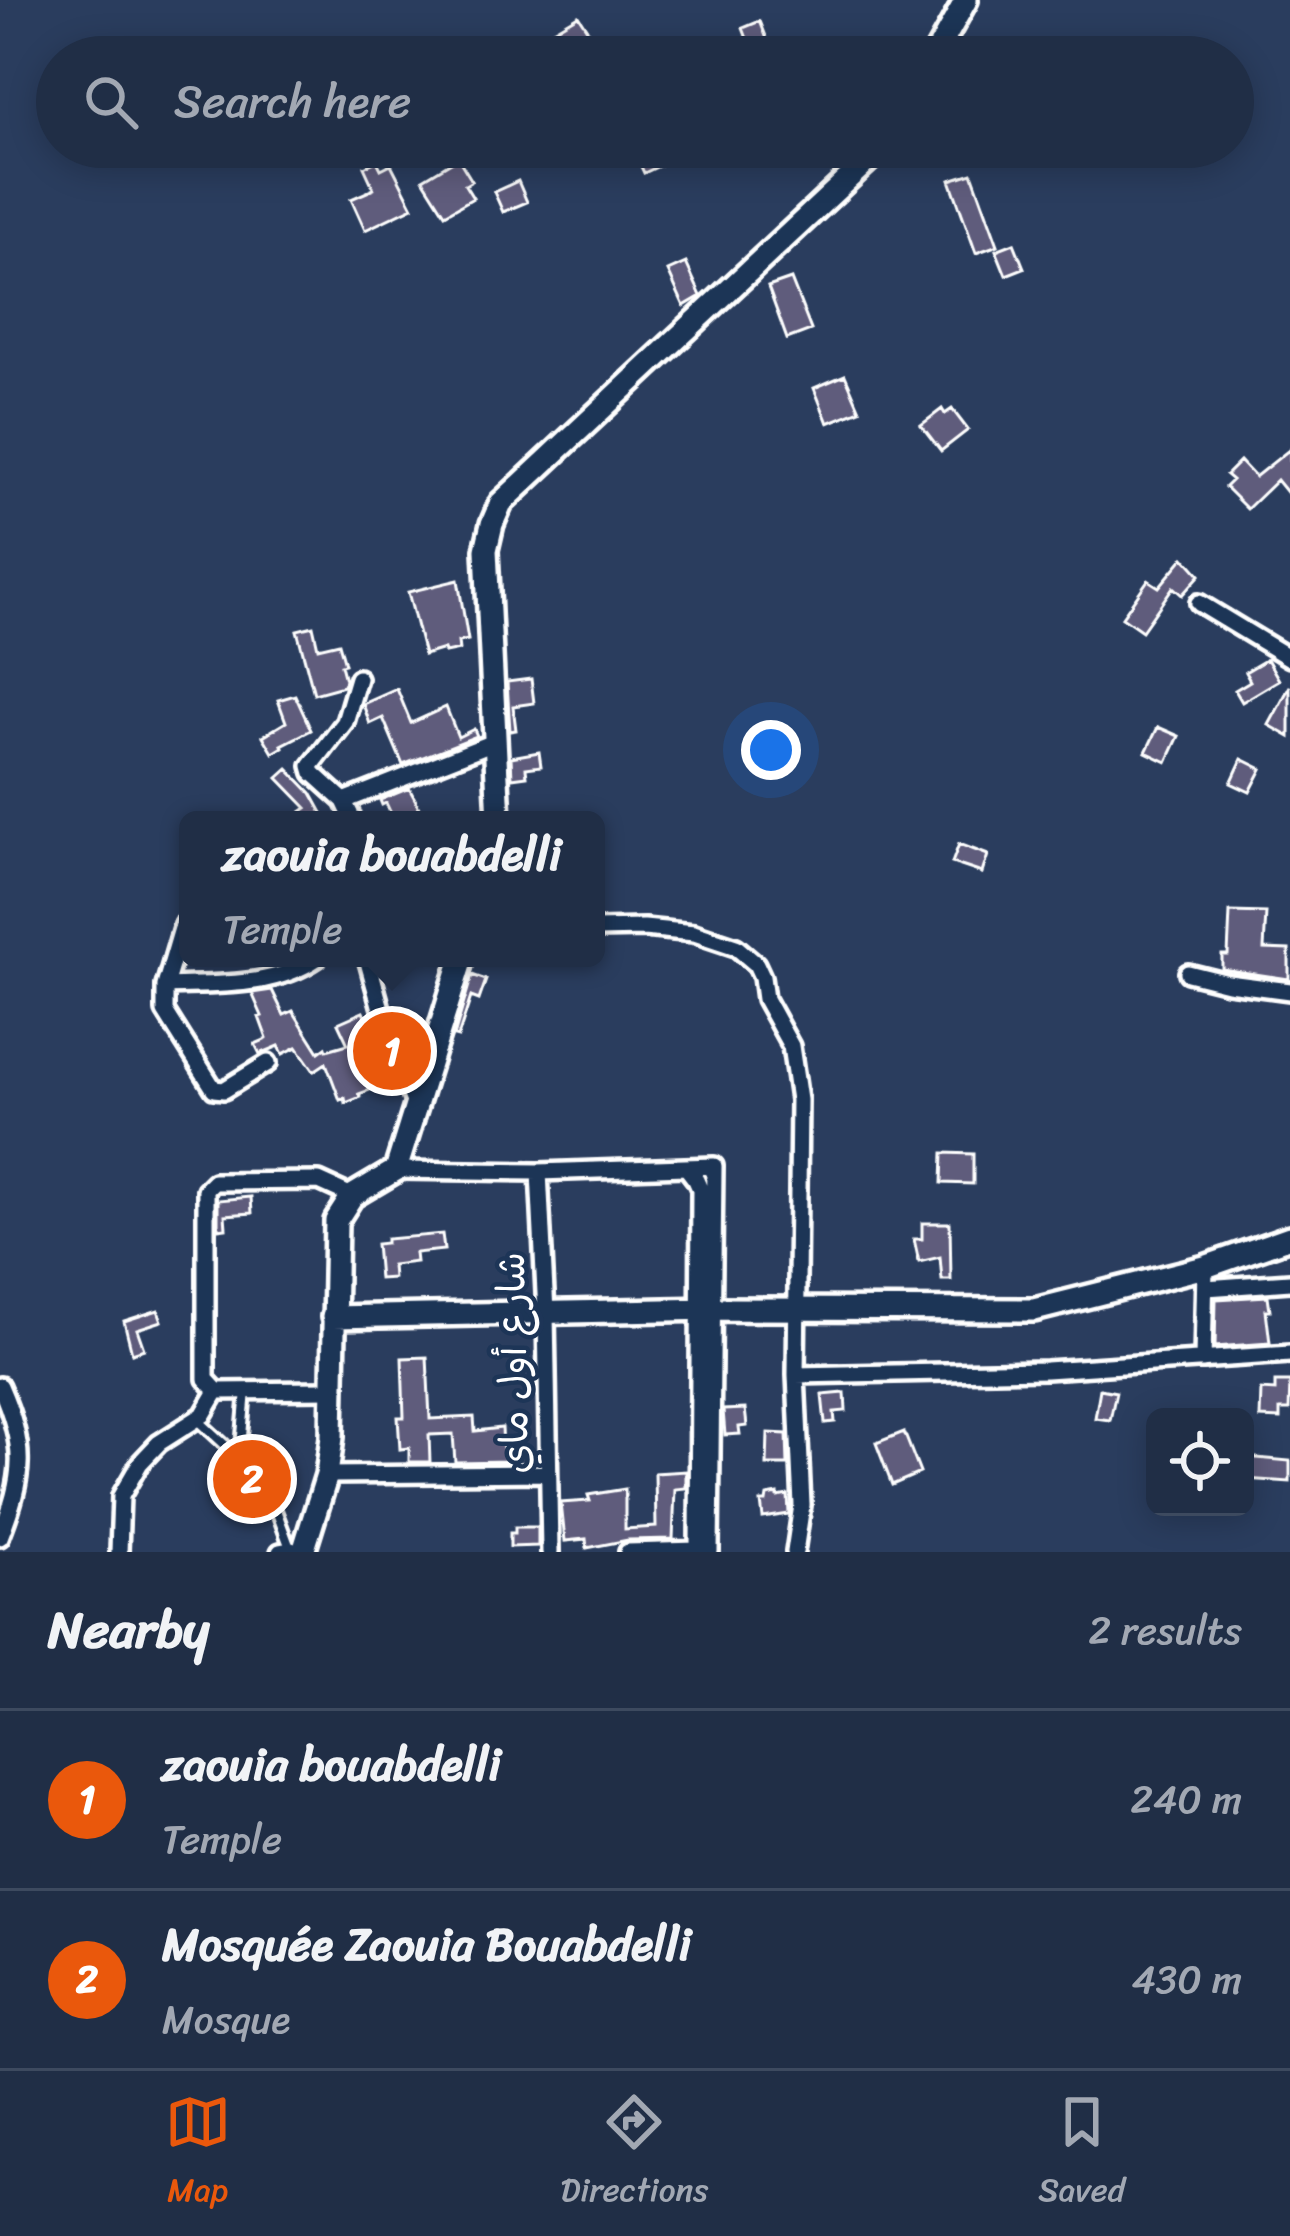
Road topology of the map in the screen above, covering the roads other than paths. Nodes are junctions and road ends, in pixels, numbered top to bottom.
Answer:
1 (966, 0) edge
2 (946, 36) edge
3 (860, 168) edge
4 (1199, 603) dead end
5 (1290, 658) edge
6 (358, 678) dead end
7 (494, 742) junction
8 (344, 801) junction
9 (349, 811) edge
10 (498, 811) edge
11 (605, 929) edge
12 (179, 939) edge
13 (297, 967) edge
14 (369, 967) edge
15 (459, 967) edge
16 (1188, 973) dead end
17 (165, 986) junction
18 (1290, 991) edge
19 (268, 1064) dead end
20 (416, 1107) junction
21 (396, 1170) junction
22 (539, 1172) junction
23 (352, 1196) junction
24 (1290, 1237) edge
25 (1206, 1278) junction
26 (1290, 1282) edge
27 (706, 1309) junction
28 (796, 1310) junction
29 (546, 1313) junction
30 (333, 1317) junction
31 (1290, 1354) edge
32 (1203, 1360) junction
33 (796, 1375) junction
34 (0, 1386) edge
35 (217, 1390) junction
36 (246, 1390) junction
37 (332, 1390) junction
38 (197, 1419) junction
39 (240, 1460) junction
40 (548, 1473) junction
41 (327, 1475) junction
42 (0, 1537) edge
43 (292, 1551) edge
44 (702, 1551) edge
45 (119, 1552) edge
46 (550, 1552) edge
47 (628, 1552) edge
48 (794, 1552) edge

1 - 2 street
3 - 7 street
4 - 5 street
6 - 8 street
7 - 8 street
7 - 10 street
8 - 9 street
11 - 28 street
12 - 17 street
13 - 17 street
14 - 20 street
15 - 20 street
16 - 18 street
17 - 19 street
20 - 21 street
21 - 22 street
21 - 23 street
22 - 27 street
22 - 29 street, شارع أول ماي
23 - 30 street
23 - 35 street
24 - 25 street
25 - 26 street
25 - 28 street
25 - 32 street
27 - 28 street
27 - 29 street
27 - 44 street
28 - 33 street
29 - 30 street
29 - 40 street, شارع أول ماي
30 - 37 street
31 - 32 street
32 - 33 street
33 - 48 street
34 - 42 street
35 - 36 street
35 - 38 street
36 - 37 street
36 - 39 lane
37 - 41 street
38 - 39 lane
38 - 45 street
39 - 43 lane
40 - 41 street
40 - 46 street, شارع أول ماي
41 - 43 street
44 - 47 street

